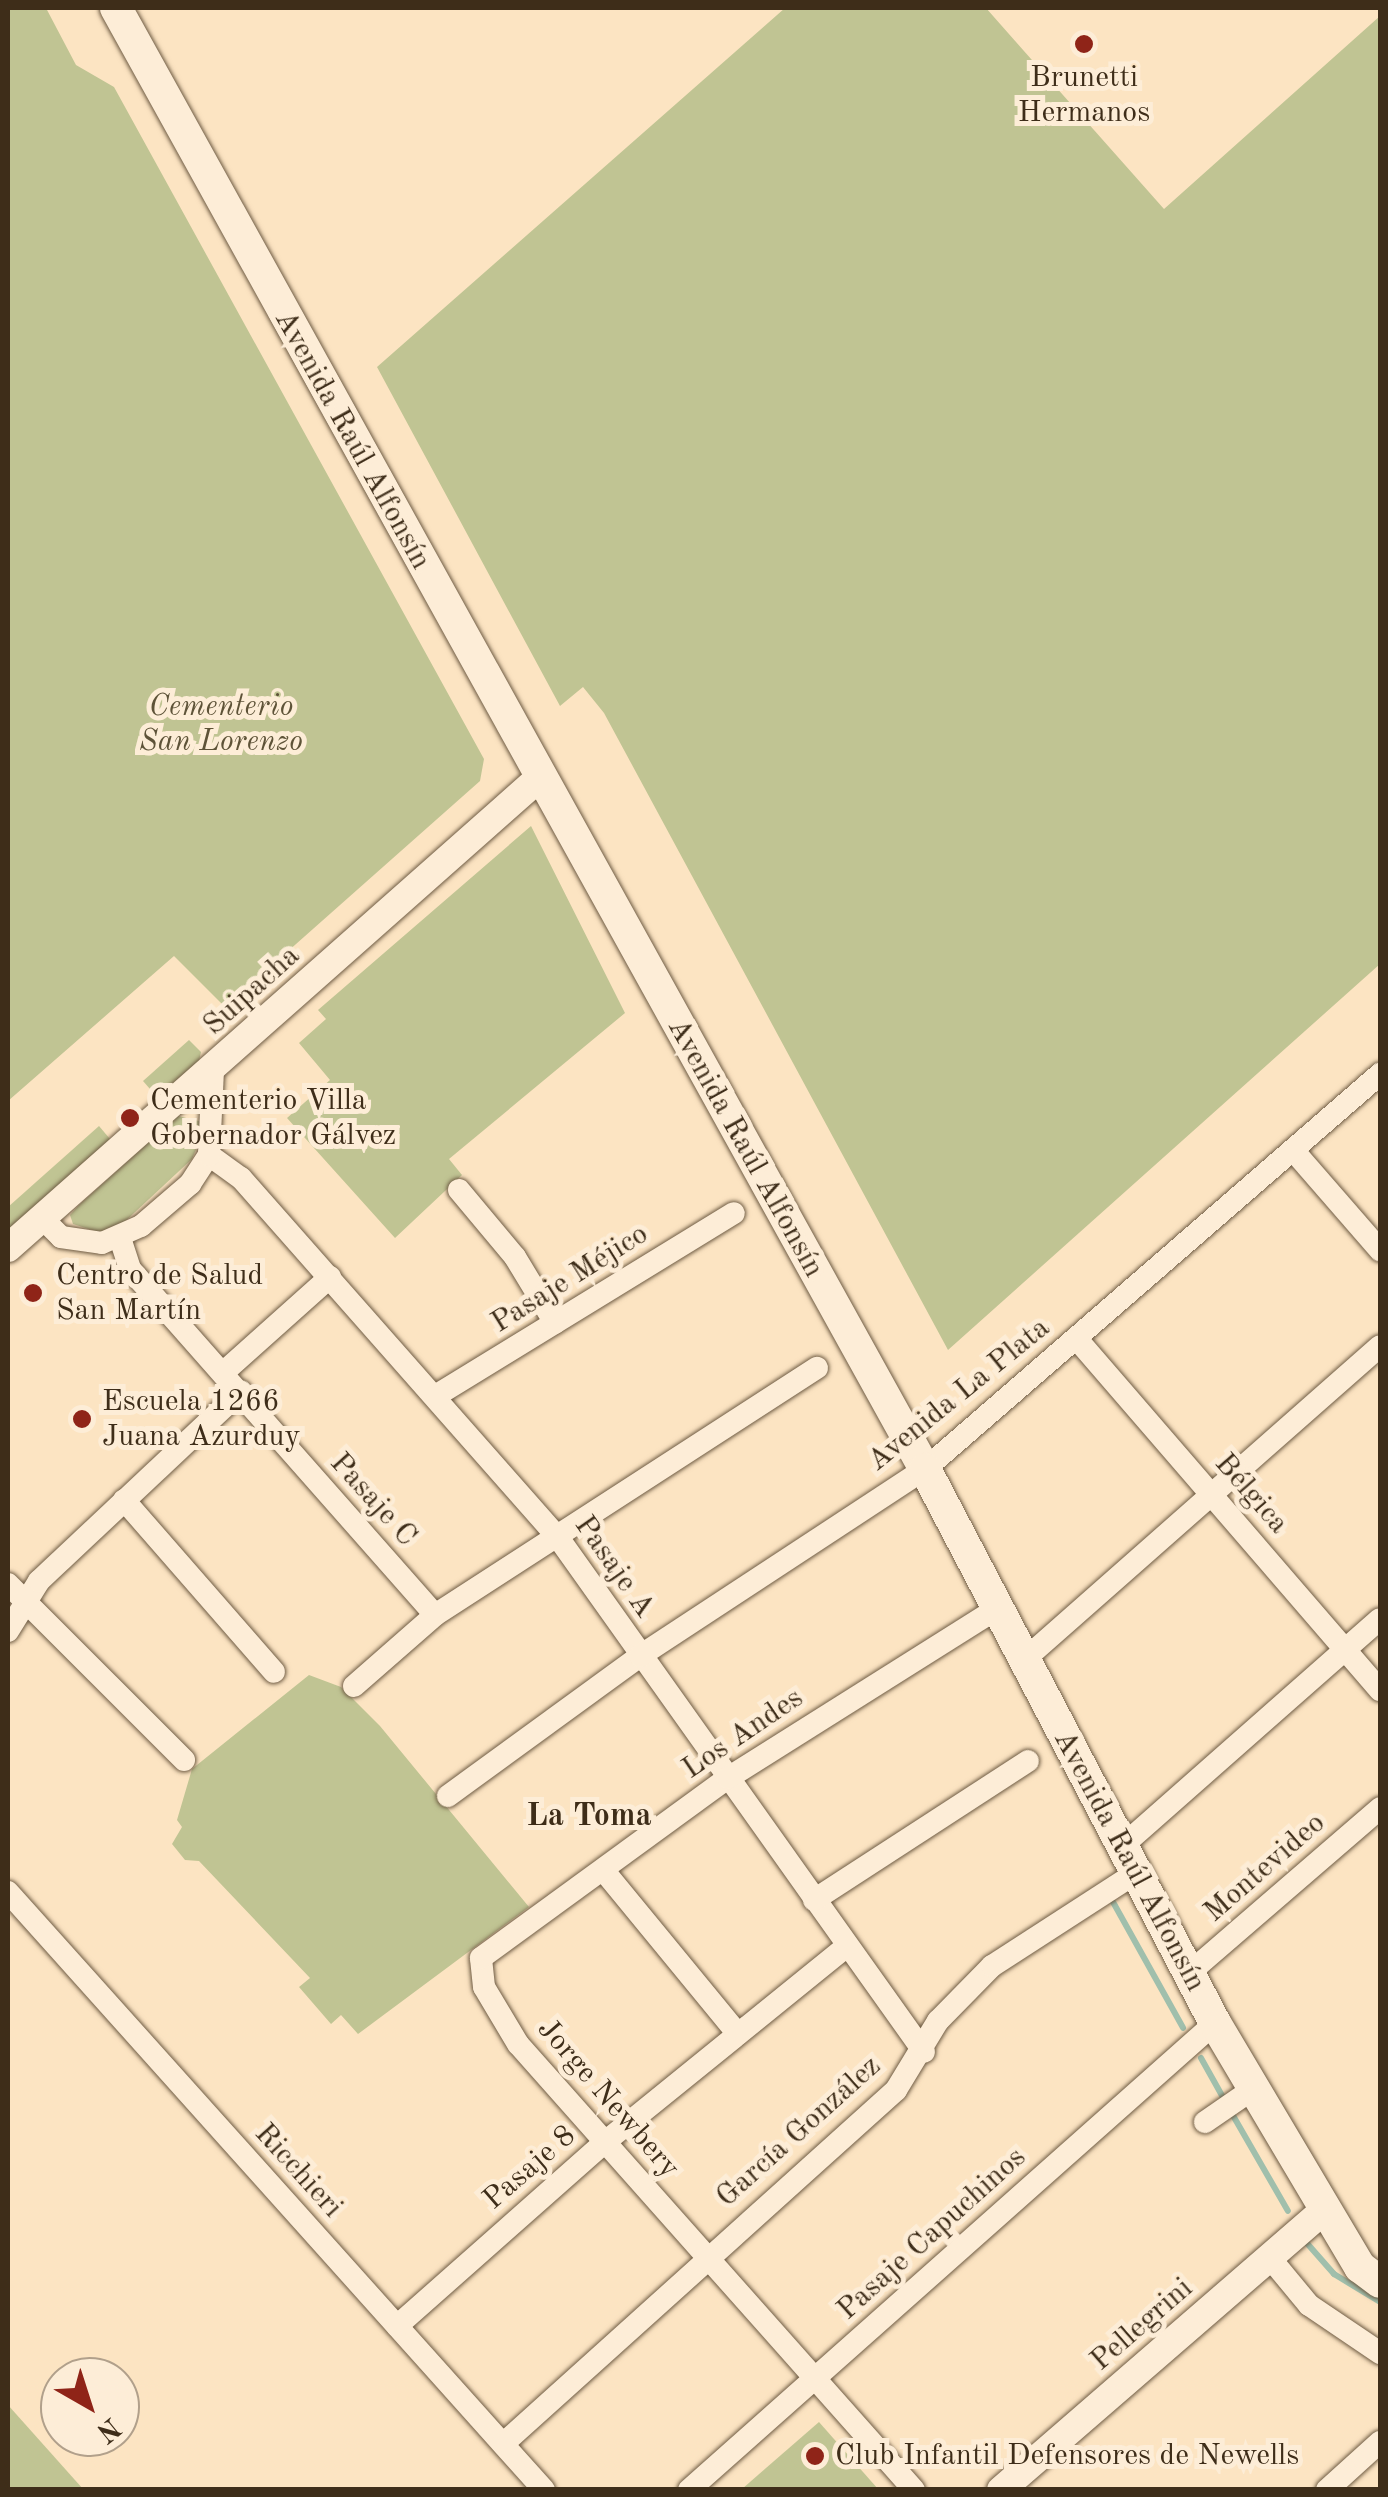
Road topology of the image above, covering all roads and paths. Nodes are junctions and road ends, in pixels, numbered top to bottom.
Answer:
1 (116, 8) edge
2 (538, 779) junction
3 (212, 1070) junction
4 (1380, 1074) edge
5 (1293, 1150) junction
6 (209, 1155) junction
7 (459, 1190) dead end
8 (734, 1213) dead end
9 (42, 1218) junction
10 (120, 1238) junction
11 (8, 1248) edge
12 (1380, 1250) edge
13 (330, 1277) junction
14 (556, 1323) junction
15 (1076, 1338) junction
16 (1380, 1346) edge
17 (817, 1368) dead end
18 (225, 1371) junction
19 (241, 1391) junction
20 (437, 1395) junction
21 (925, 1469) junction
22 (1211, 1494) junction
23 (124, 1500) junction
24 (558, 1536) junction
25 (8, 1584) edge
26 (26, 1604) junction
27 (998, 1608) junction
28 (435, 1615) junction
29 (1380, 1619) edge
30 (8, 1631) edge
31 (1346, 1649) junction
32 (640, 1656) junction
33 (1024, 1659) junction
34 (274, 1672) dead end
35 (354, 1686) dead end
36 (1380, 1690) edge
37 (184, 1760) dead end
38 (1028, 1761) dead end
39 (728, 1778) junction
40 (448, 1796) dead end
41 (1380, 1808) edge
42 (1127, 1861) junction
43 (604, 1870) junction
44 (8, 1892) edge
45 (814, 1900) junction
46 (847, 1946) junction
47 (481, 1958) joint
48 (1188, 1974) junction
49 (1215, 2023) junction
50 (738, 2034) junction
51 (924, 2052) junction
52 (605, 2142) junction
53 (1325, 2210) junction
54 (706, 2255) junction
55 (1270, 2258) junction
56 (1380, 2282) edge
57 (397, 2326) junction
58 (1380, 2353) edge
59 (815, 2378) junction
60 (1380, 2442) edge
61 (503, 2444) junction
62 (544, 2490) edge
63 (689, 2490) edge
64 (914, 2490) edge
65 (1002, 2490) edge
66 (1327, 2490) edge

1 - 2 main road, Avenida Raúl Alfonsín
2 - 3 street, Suipacha
2 - 21 main road, Avenida Raúl Alfonsín
3 - 6 street
3 - 9 street, Suipacha
4 - 5 street, Avenida La Plata
5 - 12 street
5 - 15 street, Avenida La Plata
6 - 10 street
6 - 13 street, Pasaje A
7 - 14 street
8 - 14 street, Pasaje Méjico
9 - 10 street
9 - 11 street, Suipacha
10 - 18 street, Pasaje C
13 - 18 street
13 - 20 street, Pasaje A
14 - 20 street, Pasaje Méjico
15 - 21 street, Avenida La Plata
15 - 22 street, Bélgica
16 - 22 street
17 - 24 street
18 - 19 street, Pasaje C
19 - 23 street
19 - 28 street, Pasaje C
20 - 24 street, Pasaje A
21 - 27 main road, Avenida Raúl Alfonsín
21 - 32 street, Avenida La Plata
22 - 31 street, Bélgica
22 - 33 street
23 - 26 street
23 - 34 street
24 - 28 street
24 - 32 street, Pasaje A
25 - 26 street
26 - 30 street
26 - 37 street
27 - 33 main road, Avenida Raúl Alfonsín
27 - 39 street, Los Andes
28 - 35 street
29 - 31 street, García González
31 - 36 street, Bélgica
31 - 42 street, García González
32 - 39 street, Pasaje A
32 - 40 street, Avenida La Plata
33 - 42 main road, Avenida Raúl Alfonsín
38 - 45 street
39 - 43 street, Los Andes
39 - 45 street, Pasaje A
41 - 48 street, Montevideo
42 - 48 main road, Avenida Raúl Alfonsín
42 - 51 street, García González
43 - 47 street, Los Andes
43 - 50 street
44 - 57 street, Ricchieri
45 - 46 street, Pasaje A
46 - 50 street, Pasaje 8
46 - 51 street, Pasaje A
47 - 52 street, Jorge Newbery
48 - 49 main road, Avenida Raúl Alfonsín
49 - 53 main road, Avenida Raúl Alfonsín
49 - 59 street, Pasaje Capuchinos
50 - 52 street, Pasaje 8
51 - 54 street, García González
52 - 54 street, Jorge Newbery
52 - 57 street, Pasaje 8
53 - 55 street, Pellegrini
53 - 56 main road, Avenida Raúl Alfonsín
54 - 59 street, Jorge Newbery
54 - 61 street, García González
55 - 58 street
55 - 65 street, Pellegrini
57 - 61 street, Ricchieri
59 - 63 street, Pasaje Capuchinos
59 - 64 street, Jorge Newbery
60 - 66 street
61 - 62 street, Ricchieri

